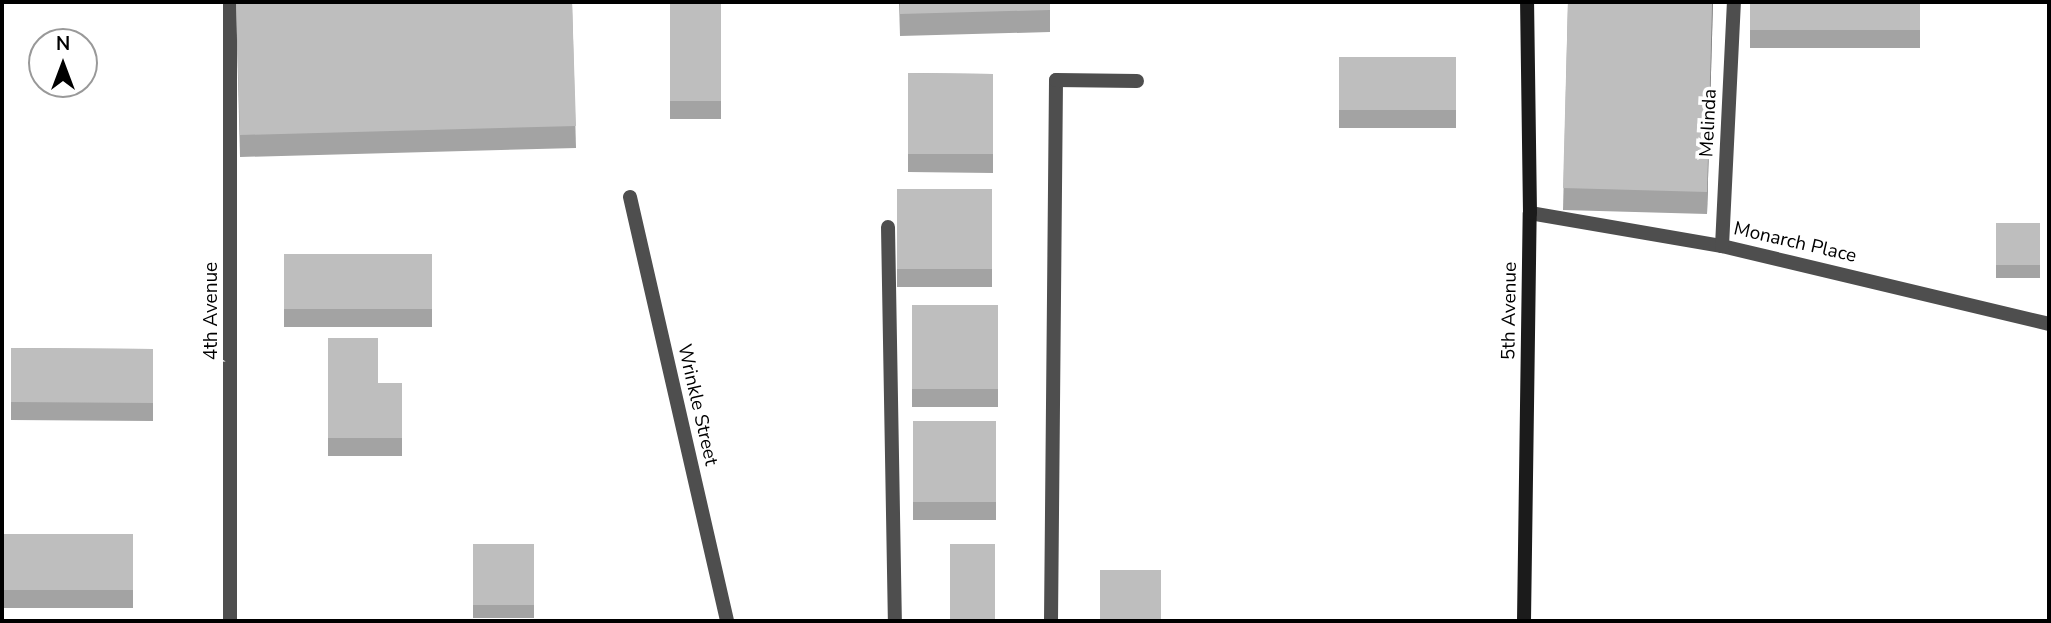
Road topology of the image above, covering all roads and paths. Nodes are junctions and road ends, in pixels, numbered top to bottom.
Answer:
1 (230, 2) edge
2 (1527, 2) edge
3 (1734, 2) edge
4 (1137, 81) dead end
5 (629, 197) dead end
6 (1530, 213) junction
7 (888, 227) dead end
8 (1722, 246) junction
9 (2049, 324) edge
10 (230, 621) edge
11 (727, 621) edge
12 (895, 621) edge
13 (1051, 621) edge
14 (1524, 621) edge

1 - 10 street, 4th Avenue
2 - 6 street, 5th Avenue
3 - 8 street, Melinda
4 - 13 street
5 - 11 street, Wrinkle Street
6 - 8 street, Monarch Place
6 - 14 street, 5th Avenue
7 - 12 street
8 - 9 street, Monarch Place

